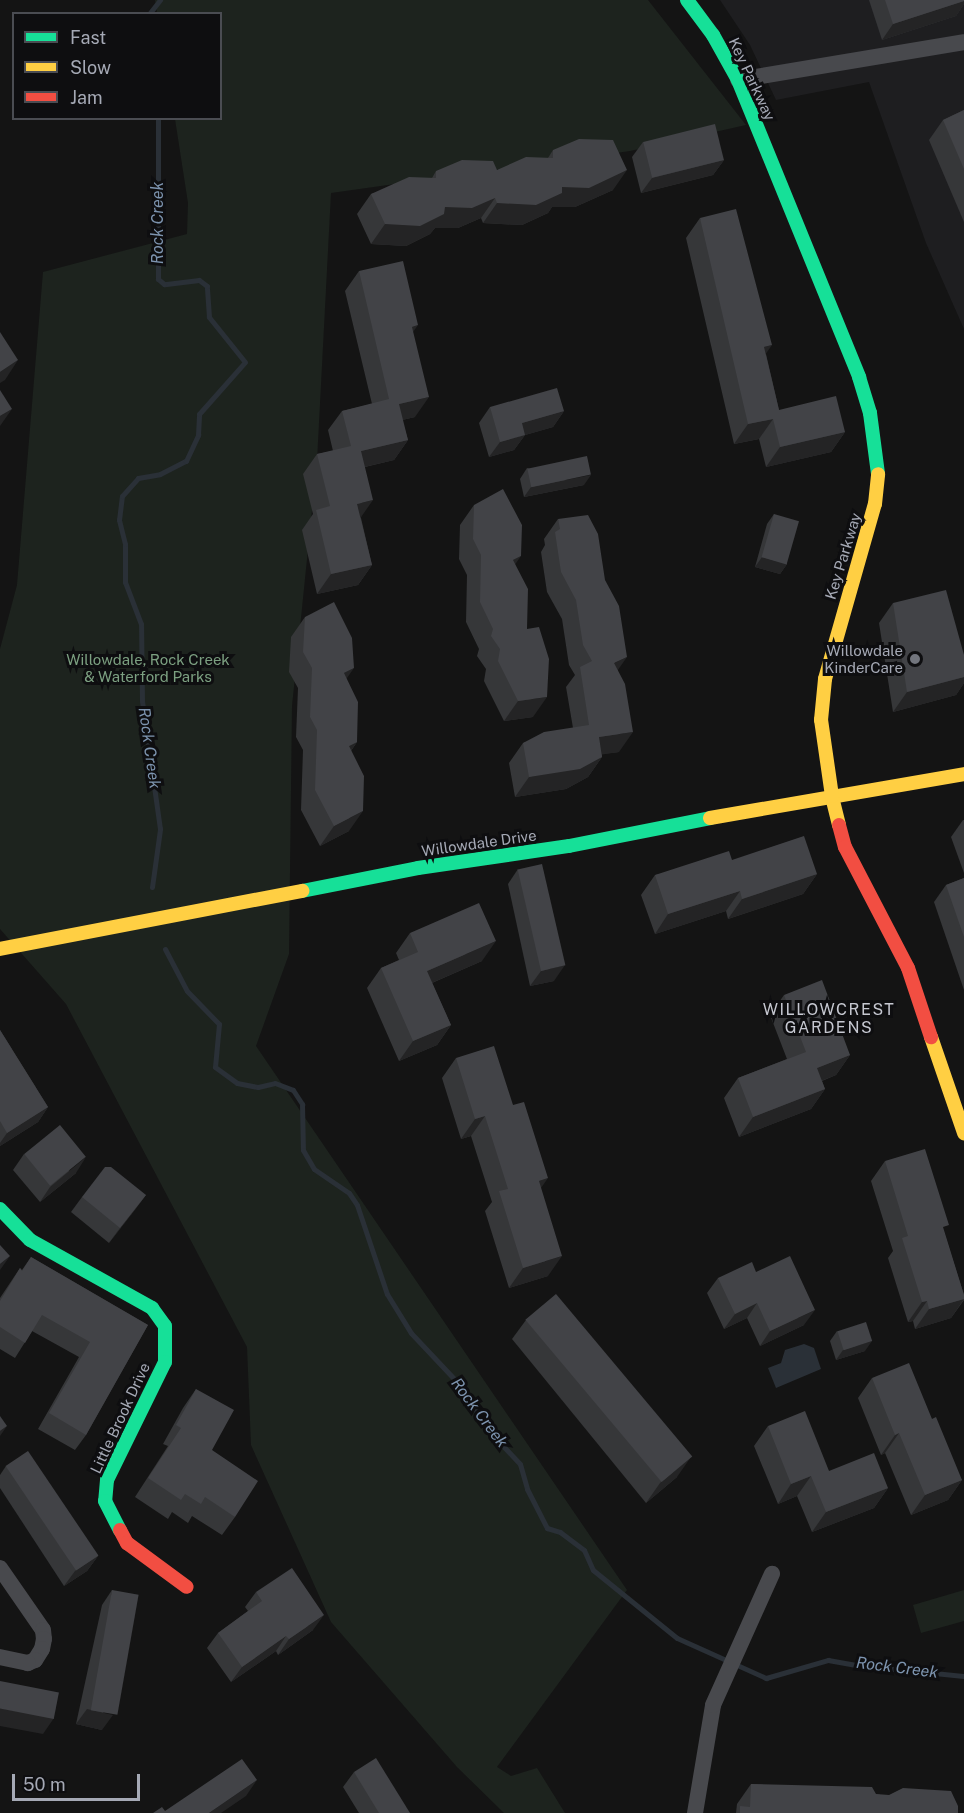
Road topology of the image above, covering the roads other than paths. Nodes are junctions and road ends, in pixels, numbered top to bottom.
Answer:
1 (687, 0) edge
2 (964, 42) edge
3 (738, 80) junction
4 (964, 774) edge
5 (832, 796) junction
6 (0, 949) edge
7 (964, 1133) edge
8 (0, 1209) edge
9 (0, 1568) edge
10 (772, 1574) dead end
11 (187, 1587) dead end
12 (0, 1657) edge
13 (695, 1813) edge

1 - 3 street, Key Parkway
2 - 3 street
3 - 5 street, Key Parkway
4 - 5 street, Willowdale Drive
5 - 6 street, Willowdale Drive
5 - 7 street, Key Parkway
8 - 11 street, Little Brook Drive
9 - 12 street
10 - 13 street

